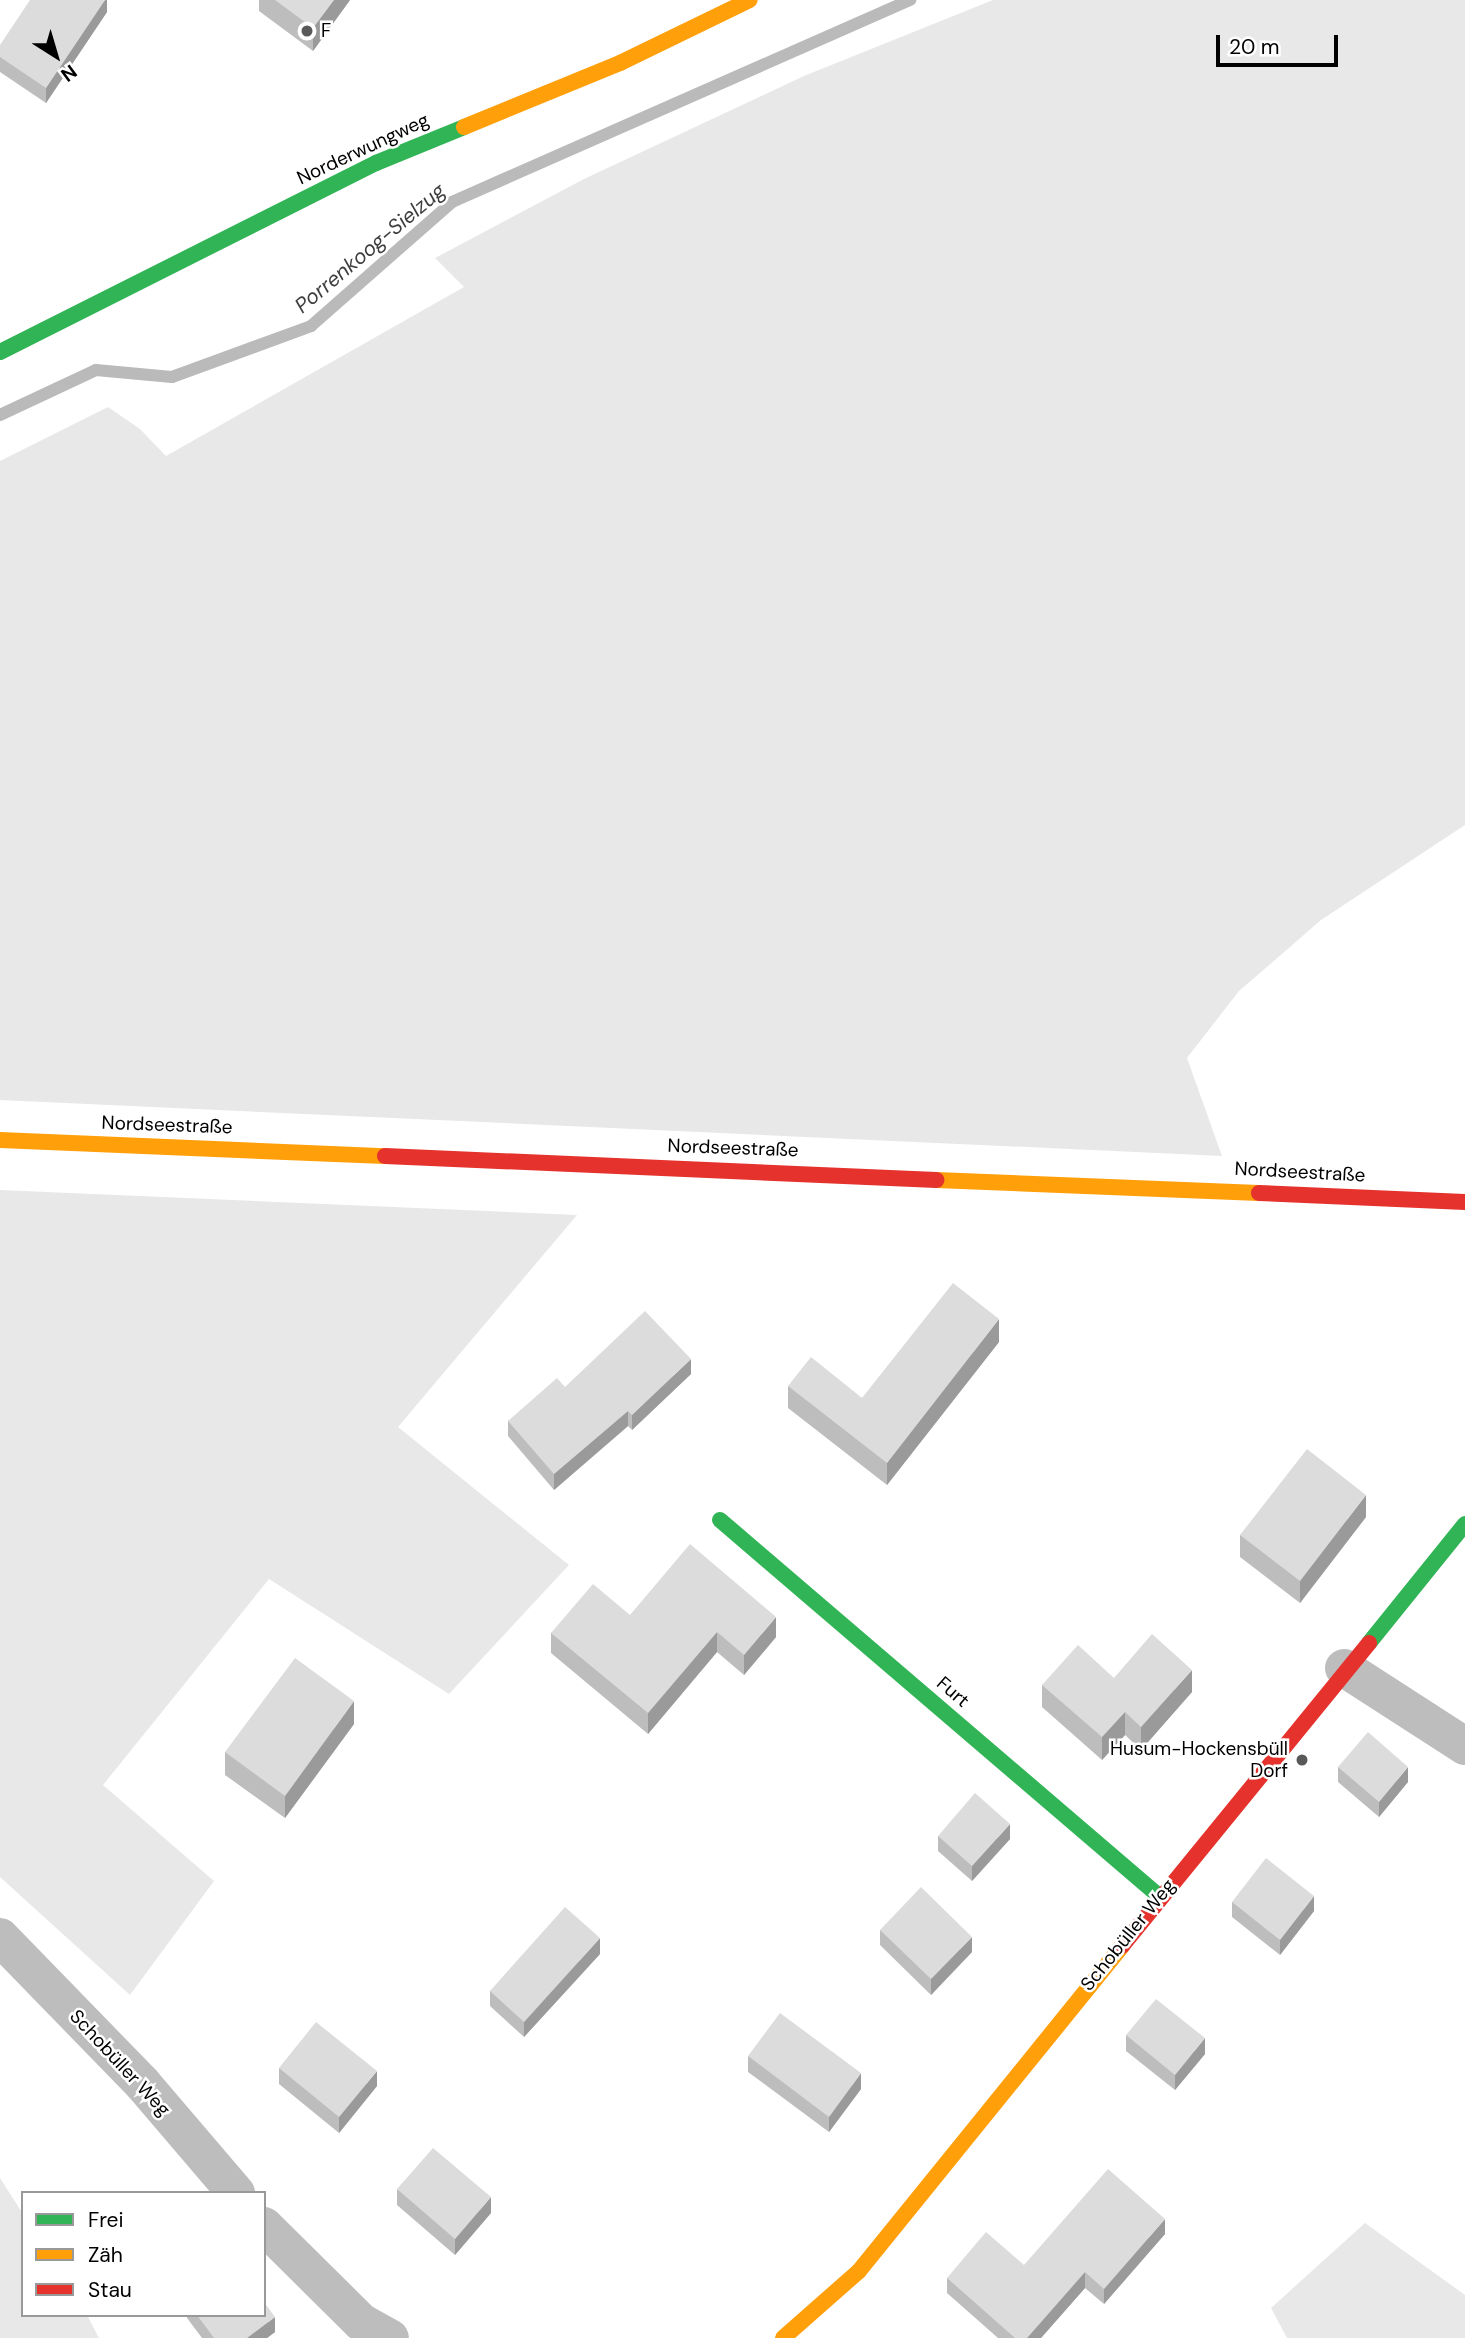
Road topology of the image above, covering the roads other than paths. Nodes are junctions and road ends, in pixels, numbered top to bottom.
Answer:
1 (750, 0) edge
2 (0, 352) edge
3 (0, 1140) edge
4 (1465, 1202) edge
5 (720, 1520) dead end
6 (1465, 1524) edge
7 (1344, 1668) junction
8 (1465, 1746) edge
9 (1159, 1896) junction
10 (0, 1937) edge
11 (234, 2191) edge
12 (266, 2228) edge
13 (390, 2338) edge
14 (783, 2338) edge

1 - 2 street, Norderwungweg
3 - 4 street, Nordseestraße
5 - 9 street, Furt
6 - 7 street, Schobüller Weg
7 - 8 street
7 - 9 street, Schobüller Weg
9 - 14 street, Schobüller Weg
10 - 11 street, Schobüller Weg
12 - 13 street

